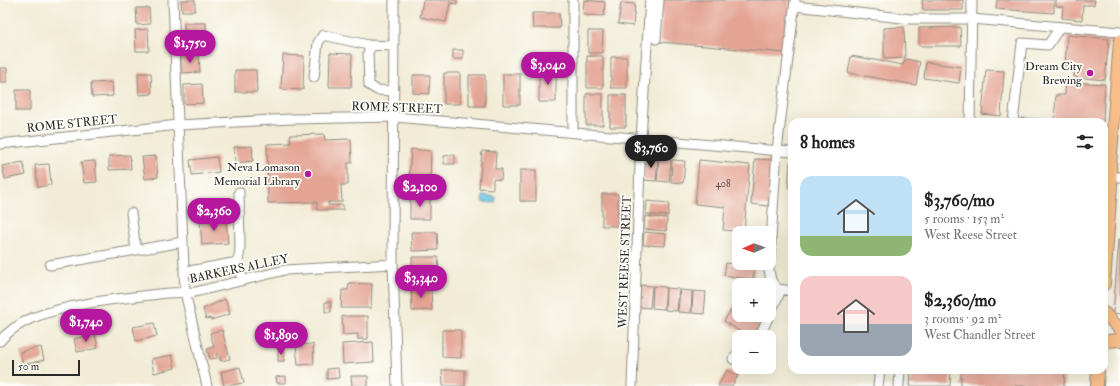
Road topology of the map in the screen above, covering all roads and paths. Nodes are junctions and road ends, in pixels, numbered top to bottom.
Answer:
1 (174, 0) edge
2 (394, 0) edge
3 (573, 0) edge
4 (650, 0) edge
5 (659, 0) edge
6 (972, 0) edge
7 (795, 3) edge
8 (972, 19) junction
9 (1060, 27) junction
10 (1120, 32) edge
11 (656, 39) dead end
12 (1120, 41) edge
13 (373, 46) junction
14 (394, 46) junction
15 (314, 77) dead end
16 (394, 92) junction
17 (395, 117) junction
18 (970, 118) edge
19 (1013, 118) edge
20 (178, 125) junction
21 (573, 132) junction
22 (641, 138) junction
23 (0, 144) edge
24 (777, 151) junction
25 (788, 152) edge
26 (1111, 176) edge
27 (239, 192) dead end
28 (131, 213) dead end
29 (1108, 222) edge
30 (183, 242) junction
31 (136, 250) junction
32 (238, 262) junction
33 (393, 264) junction
34 (50, 265) dead end
35 (184, 272) junction
36 (242, 280) junction
37 (781, 290) junction
38 (788, 291) edge
39 (185, 292) junction
40 (1108, 317) edge
41 (1120, 329) edge
42 (762, 330) edge
43 (1108, 340) edge
44 (1120, 340) edge
45 (0, 341) edge
46 (878, 374) edge
47 (900, 374) edge
48 (1098, 374) edge
49 (207, 386) edge
50 (396, 386) edge
51 (632, 386) edge
52 (878, 386) edge
53 (899, 386) edge
54 (1097, 386) edge

1 - 20 street
2 - 14 street
3 - 21 street
4 - 22 street, WEST REESE STREET
5 - 11 street
6 - 8 street
7 - 8 street
7 - 24 street
8 - 9 street
8 - 18 street
9 - 10 street
9 - 19 street
12 - 26 main road
13 - 14 street
13 - 15 street
13 - 16 street
14 - 16 street
16 - 17 street
17 - 20 street, ROME STREET
17 - 21 street, ROME STREET
17 - 33 street
20 - 23 street, ROME STREET
20 - 30 street
21 - 22 street, ROME STREET
22 - 24 street, ROME STREET
22 - 51 street, WEST REESE STREET
24 - 25 street, ROME STREET
24 - 37 street
26 - 29 main road
27 - 32 street
28 - 31 street
30 - 31 street
30 - 35 street
31 - 34 street
32 - 35 street
32 - 36 street
33 - 36 street, BARKERS ALLEY
33 - 50 street
35 - 39 street
36 - 39 street, BARKERS ALLEY
37 - 38 street
37 - 42 street
39 - 45 street, BARKERS ALLEY
39 - 49 street
40 - 41 main road
43 - 44 main road
46 - 52 street
47 - 53 street
48 - 54 main road

